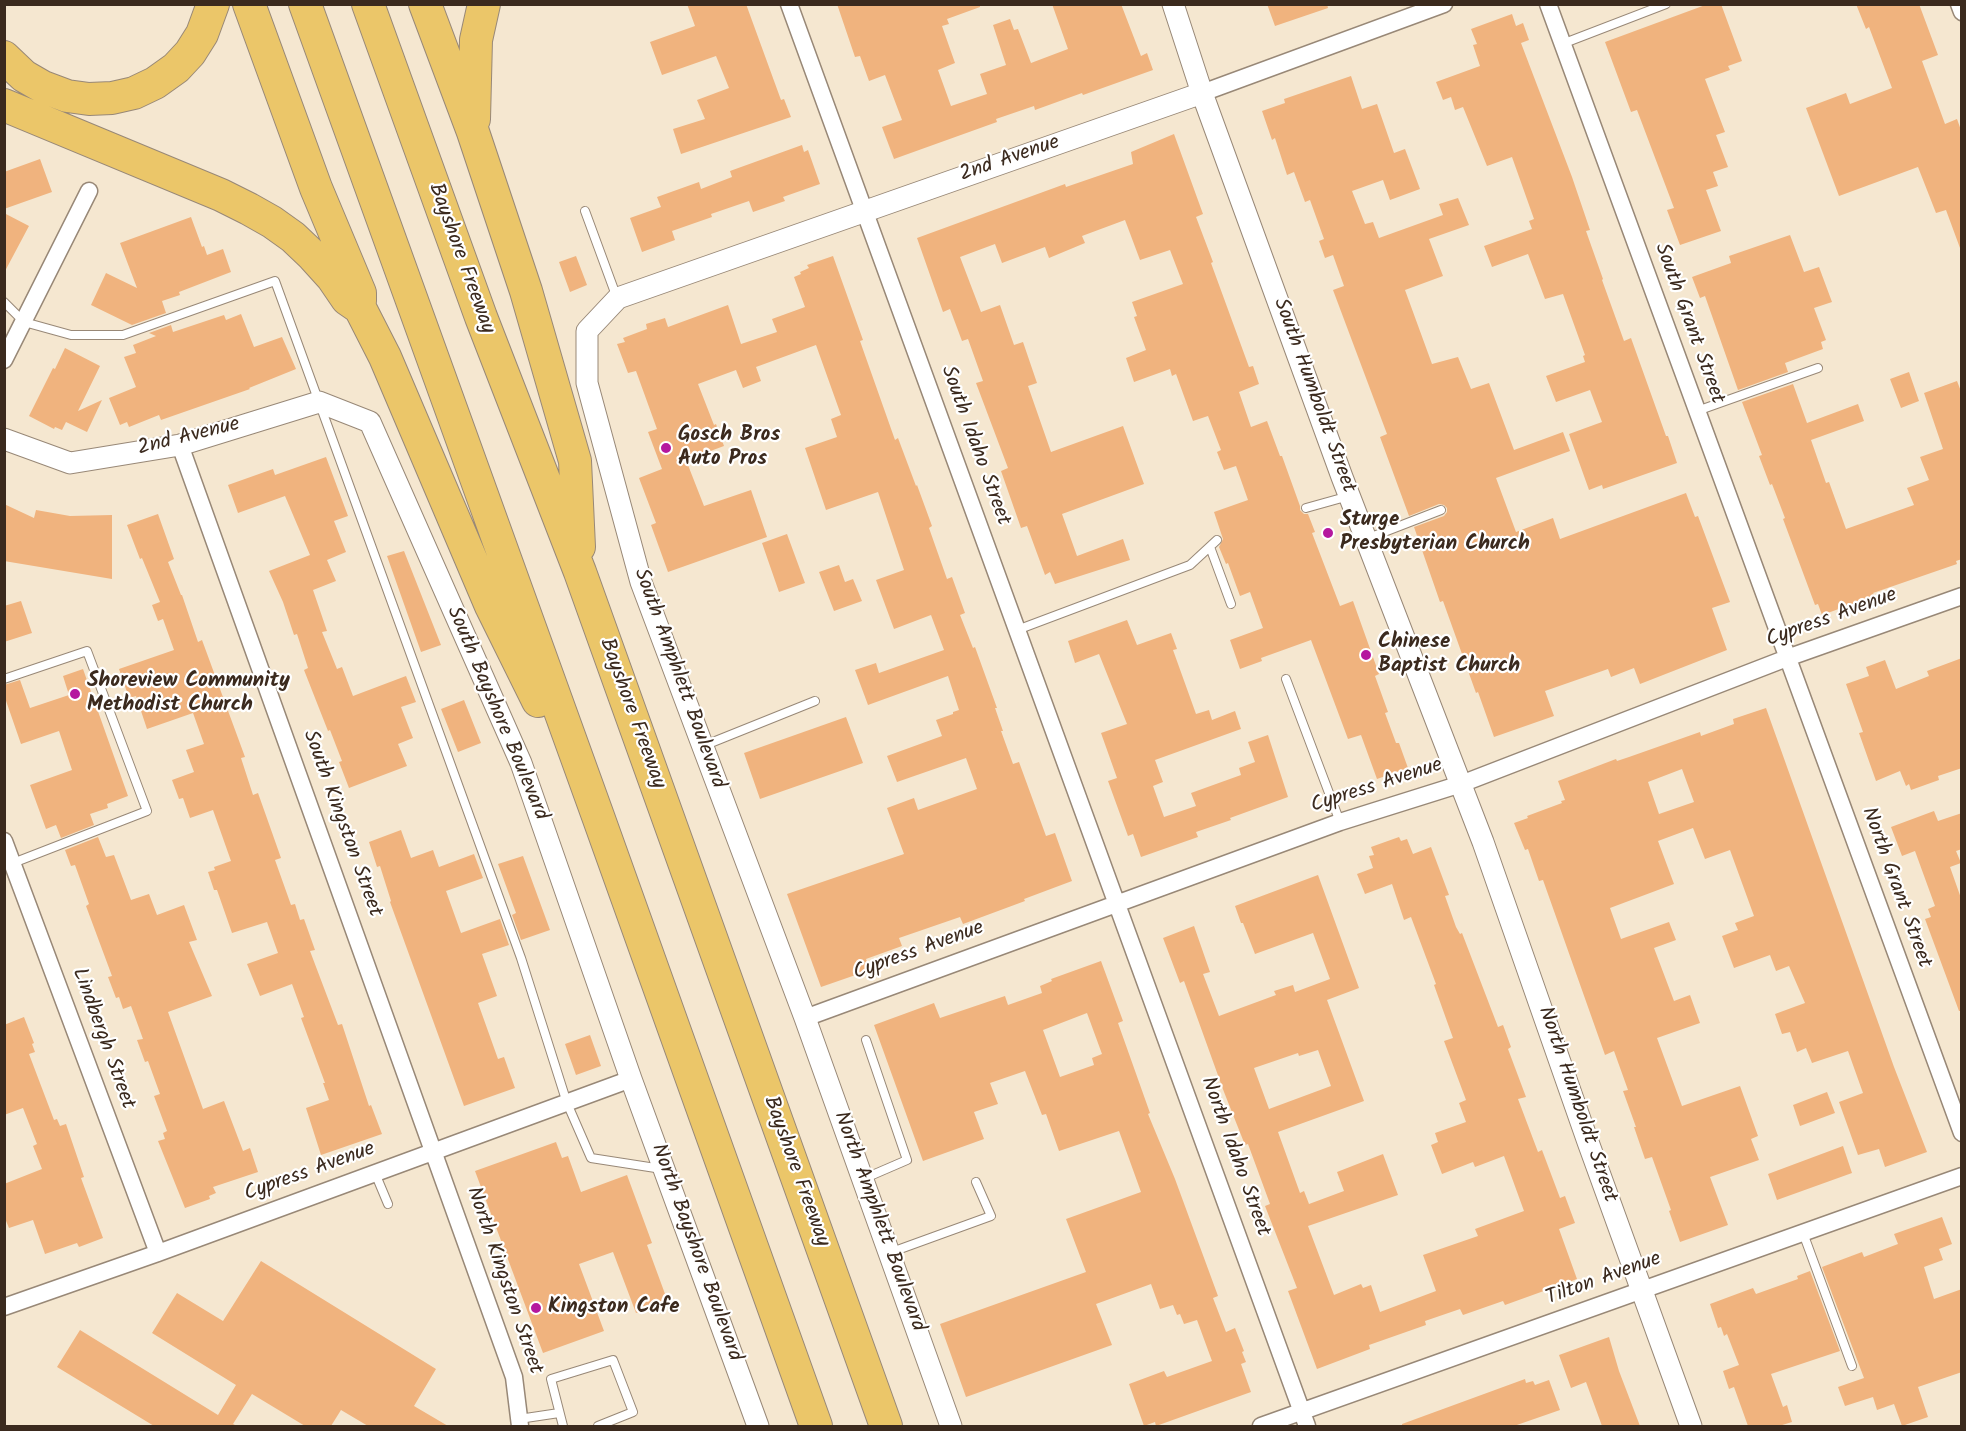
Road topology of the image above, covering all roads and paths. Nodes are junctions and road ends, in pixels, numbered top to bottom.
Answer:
1 (213, 4) edge
2 (249, 4) edge
3 (304, 4) edge
4 (368, 4) edge
5 (425, 4) edge
6 (483, 4) edge
7 (789, 4) edge
8 (1173, 4) edge
9 (1444, 4) edge
10 (1548, 4) edge
11 (1666, 4) edge
12 (1959, 4) edge
13 (1962, 12) edge
14 (1563, 44) junction
15 (4, 57) edge
16 (1202, 93) junction
17 (4, 105) edge
18 (473, 132) junction
19 (89, 191) dead end
20 (585, 211) dead end
21 (864, 211) junction
22 (618, 298) junction
23 (4, 302) edge
24 (360, 308) junction
25 (24, 322) junction
26 (587, 331) joint
27 (4, 360) edge
28 (1818, 368) dead end
29 (319, 402) junction
30 (1696, 411) junction
31 (4, 440) edge
32 (180, 445) junction
33 (1349, 496) junction
34 (1306, 508) dead end
35 (1441, 510) dead end
36 (1366, 539) junction
37 (1217, 540) dead end
38 (1209, 547) junction
39 (580, 572) junction
40 (1962, 596) edge
41 (1232, 604) dead end
42 (1017, 630) junction
43 (1786, 658) junction
44 (4, 679) edge
45 (1286, 679) dead end
46 (814, 701) dead end
47 (703, 746) junction
48 (1461, 784) junction
49 (599, 819) junction
50 (1340, 822) junction
51 (4, 841) edge
52 (13, 863) junction
53 (1117, 903) junction
54 (805, 1018) junction
55 (866, 1040) dead end
56 (631, 1079) junction
57 (567, 1102) junction
58 (1962, 1133) edge
59 (435, 1151) junction
60 (664, 1169) junction
61 (375, 1173) junction
62 (1962, 1176) edge
63 (862, 1179) junction
64 (976, 1182) dead end
65 (388, 1204) dead end
66 (1803, 1233) junction
67 (158, 1253) junction
68 (889, 1253) junction
69 (1642, 1290) junction
70 (4, 1307) edge
71 (1852, 1366) dead end
72 (559, 1413) junction
73 (1305, 1419) edge
74 (520, 1423) edge
75 (563, 1426) edge
76 (598, 1426) edge
77 (758, 1426) edge
78 (816, 1426) edge
79 (886, 1426) edge
80 (951, 1426) edge
81 (1261, 1426) edge
82 (1691, 1426) edge

1 - 15 highway
2 - 24 highway
3 - 49 highway
4 - 39 highway, Bayshore Freeway
5 - 18 highway
6 - 18 highway
7 - 21 street, South Idaho Street
8 - 16 street, South Humboldt Street
9 - 16 street, 2nd Avenue
10 - 14 street, South Grant Street
11 - 14 lane
12 - 13 street
14 - 30 street, South Grant Street
16 - 21 street, 2nd Avenue
16 - 33 street, South Humboldt Street
17 - 24 highway
18 - 39 highway
19 - 25 street
20 - 22 lane
21 - 22 street, 2nd Avenue
21 - 42 street, South Idaho Street
22 - 26 street, 2nd Avenue
23 - 25 lane
24 - 49 highway
25 - 27 street
25 - 29 lane
26 - 47 street, South Amphlett Boulevard
28 - 30 lane
29 - 32 street, 2nd Avenue
29 - 56 street, South Bayshore Boulevard
29 - 57 lane
30 - 43 street, South Grant Street
31 - 32 street, 2nd Avenue
32 - 59 street, South Kingston Street
33 - 34 lane
33 - 36 street, South Humboldt Street
35 - 36 lane
36 - 48 street, South Humboldt Street
37 - 38 lane
38 - 41 lane
38 - 42 lane
39 - 79 highway, Bayshore Freeway
40 - 43 street, Cypress Avenue
42 - 53 street, South Idaho Street
43 - 48 street, Cypress Avenue
43 - 58 street, North Grant Street
44 - 52 lane
45 - 50 lane
46 - 47 lane
47 - 54 street, South Amphlett Boulevard
48 - 50 street, Cypress Avenue
48 - 69 street, North Humboldt Street
49 - 78 highway
50 - 53 street, Cypress Avenue
51 - 52 street, Lindbergh Street
52 - 67 street, Lindbergh Street
53 - 54 street, Cypress Avenue
53 - 73 street, North Idaho Street
54 - 63 street, North Amphlett Boulevard
55 - 63 lane
56 - 57 street, Cypress Avenue
56 - 60 street, North Bayshore Boulevard
57 - 59 street, Cypress Avenue
57 - 60 lane
59 - 61 street, Cypress Avenue
59 - 74 street, North Kingston Street
60 - 77 street, North Bayshore Boulevard
61 - 65 lane
61 - 67 street, Cypress Avenue
62 - 66 street, Tilton Avenue
63 - 68 street, North Amphlett Boulevard
64 - 68 lane
66 - 69 street, Tilton Avenue
66 - 71 lane
67 - 70 street, Cypress Avenue
68 - 80 street, North Amphlett Boulevard
69 - 73 street, Tilton Avenue
69 - 82 street, North Humboldt Street
72 - 74 lane
72 - 75 lane
72 - 76 lane
73 - 81 street, Tilton Avenue

